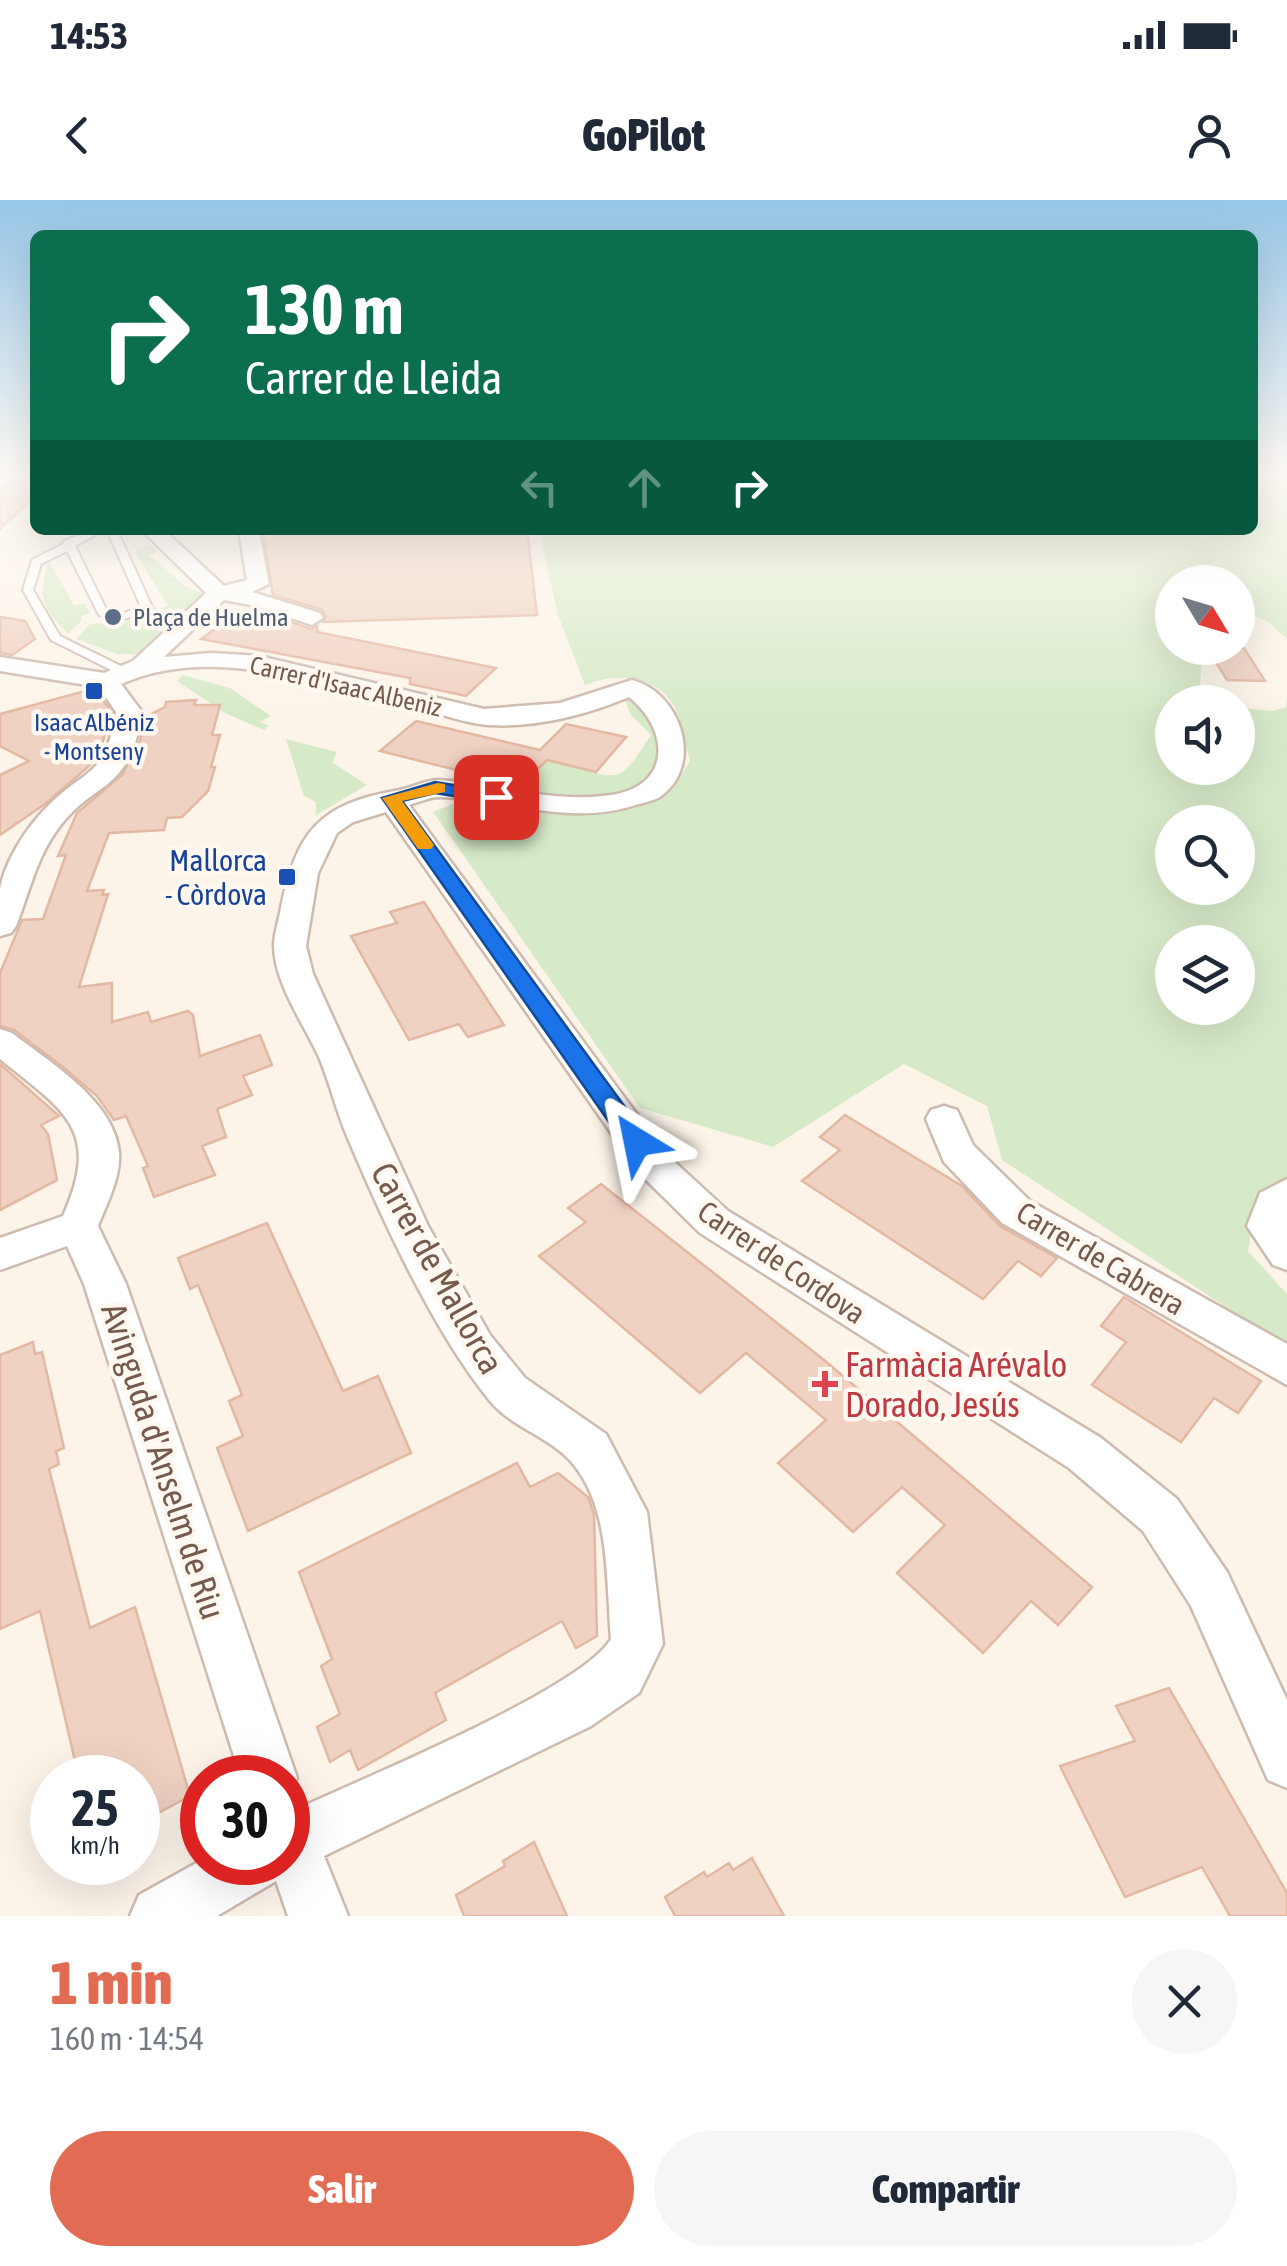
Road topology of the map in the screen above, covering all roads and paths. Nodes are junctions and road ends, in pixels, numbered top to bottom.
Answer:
1 (48, 555) edge
2 (74, 555) edge
3 (123, 555) edge
4 (179, 555) edge
5 (253, 555) edge
6 (220, 593) junction
7 (312, 618) dead end
8 (0, 664) edge
9 (124, 673) junction
10 (632, 687) joint
11 (391, 798) junction
12 (0, 926) edge
13 (0, 1041) edge
14 (944, 1118) dead end
15 (1287, 1194) edge
16 (78, 1226) junction
17 (0, 1254) edge
18 (1287, 1254) edge
19 (1287, 1366) edge
20 (261, 1755) edge
21 (1287, 1761) edge
22 (310, 1832) edge
23 (213, 1885) edge
24 (301, 1885) edge
25 (160, 1916) edge
26 (318, 1916) edge

1 - 9 lane
2 - 3 lane
4 - 6 street
5 - 6 street
6 - 7 street
6 - 9 street
8 - 9 street, Carrer d'Isaac Albeniz
9 - 10 street, Carrer d'Isaac Albeniz
9 - 12 street
10 - 11 street, Carrer de Mallorca
11 - 21 street, Carrer de Cordova
11 - 22 street, Carrer de Mallorca
13 - 16 street
14 - 19 street, Carrer de Cabrera
15 - 18 street
16 - 17 street
16 - 20 street, Avinguda d'Anselm de Riu
23 - 25 street, Carrer de Mallorca
24 - 26 street

